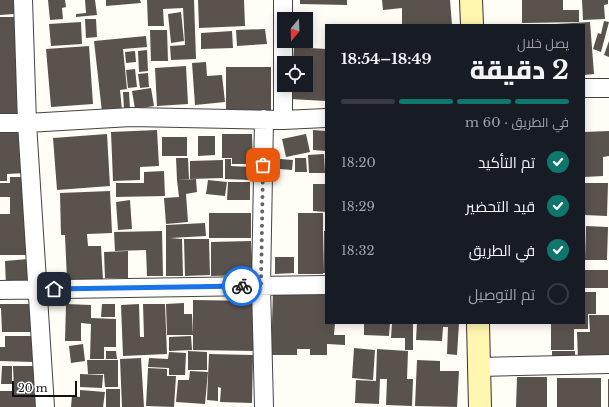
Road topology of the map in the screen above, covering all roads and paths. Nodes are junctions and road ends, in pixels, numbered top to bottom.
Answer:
1 (23, 0) edge
2 (283, 0) edge
3 (471, 0) edge
4 (472, 24) edge
5 (585, 88) edge
6 (609, 88) edge
7 (325, 118) edge
8 (264, 120) junction
9 (283, 120) junction
10 (0, 123) edge
11 (27, 123) junction
12 (325, 285) edge
13 (261, 286) junction
14 (38, 289) junction
15 (0, 290) edge
16 (478, 324) edge
17 (609, 364) edge
18 (479, 367) junction
19 (45, 407) edge
20 (264, 407) edge
21 (480, 407) edge

1 - 11 street
2 - 9 street
3 - 4 street
5 - 6 street
7 - 9 street
8 - 9 street
8 - 11 street
8 - 13 street
10 - 11 street
11 - 14 street
12 - 13 street
13 - 14 street
13 - 20 street
14 - 15 street
14 - 19 street
16 - 18 street
17 - 18 street
18 - 21 street

